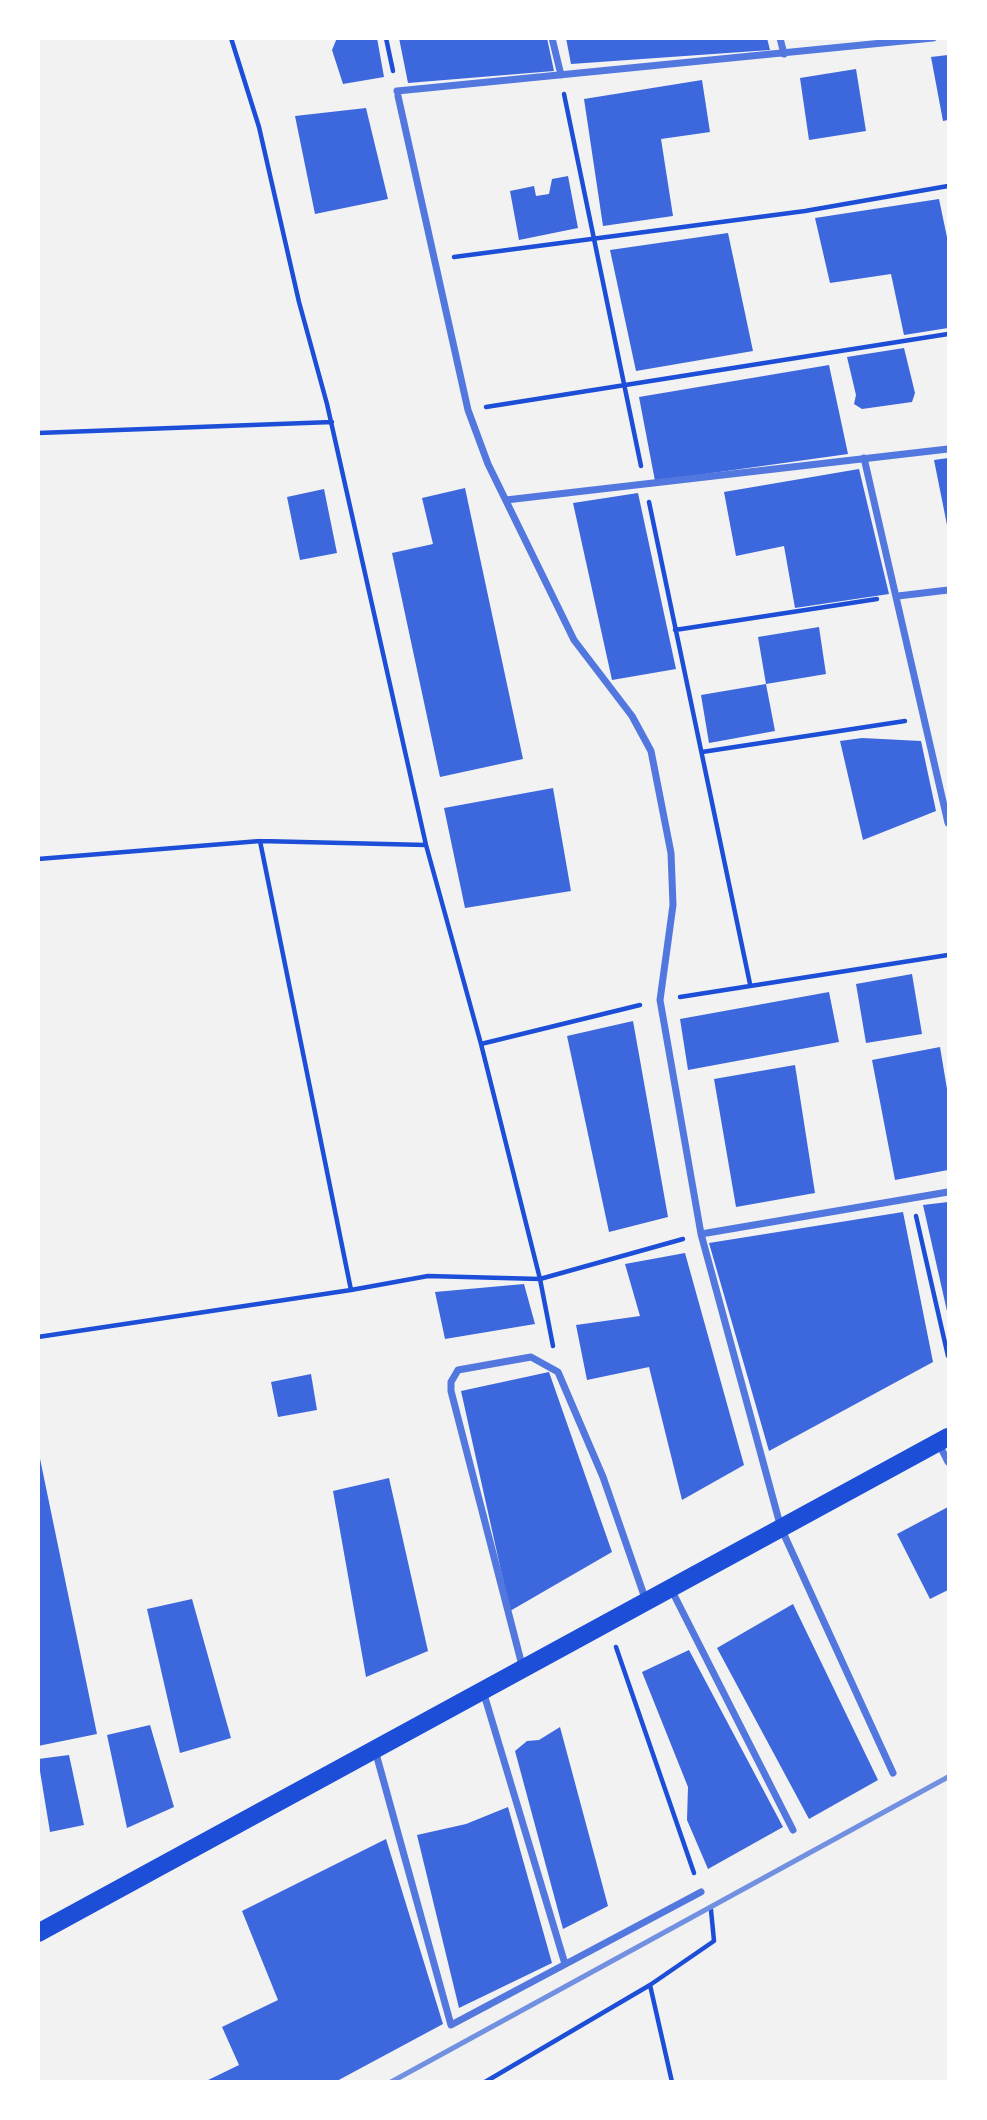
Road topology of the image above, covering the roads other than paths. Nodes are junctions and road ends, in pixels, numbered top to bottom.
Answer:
1 (552, 38) edge
2 (780, 38) edge
3 (933, 38) edge
4 (913, 39) edge
5 (783, 54) junction
6 (561, 75) junction
7 (948, 449) edge
8 (864, 458) junction
9 (506, 500) junction
10 (948, 590) edge
11 (898, 596) junction
12 (948, 823) edge
13 (948, 1192) edge
14 (701, 1234) junction
15 (943, 1439) edge
16 (948, 1462) edge
17 (781, 1528) junction
18 (670, 1588) junction
19 (646, 1602) junction
20 (523, 1669) junction
21 (483, 1691) junction
22 (375, 1750) junction
23 (893, 1773) dead end
24 (793, 1830) dead end
25 (701, 1892) road end
26 (38, 1933) edge
27 (565, 1964) junction

1 - 6 street
2 - 5 street
3 - 4 street
4 - 5 street
5 - 6 street
6 - 9 street
7 - 8 street
8 - 9 street
8 - 11 street
9 - 14 street
10 - 11 street
11 - 12 street
13 - 14 street
14 - 17 street
15 - 16 street
15 - 17 main road
17 - 18 main road
17 - 23 street
18 - 19 main road
18 - 24 street
19 - 20 main road
19 - 20 street
20 - 21 main road
21 - 22 main road
21 - 27 street
22 - 26 main road
22 - 27 street
25 - 27 street

